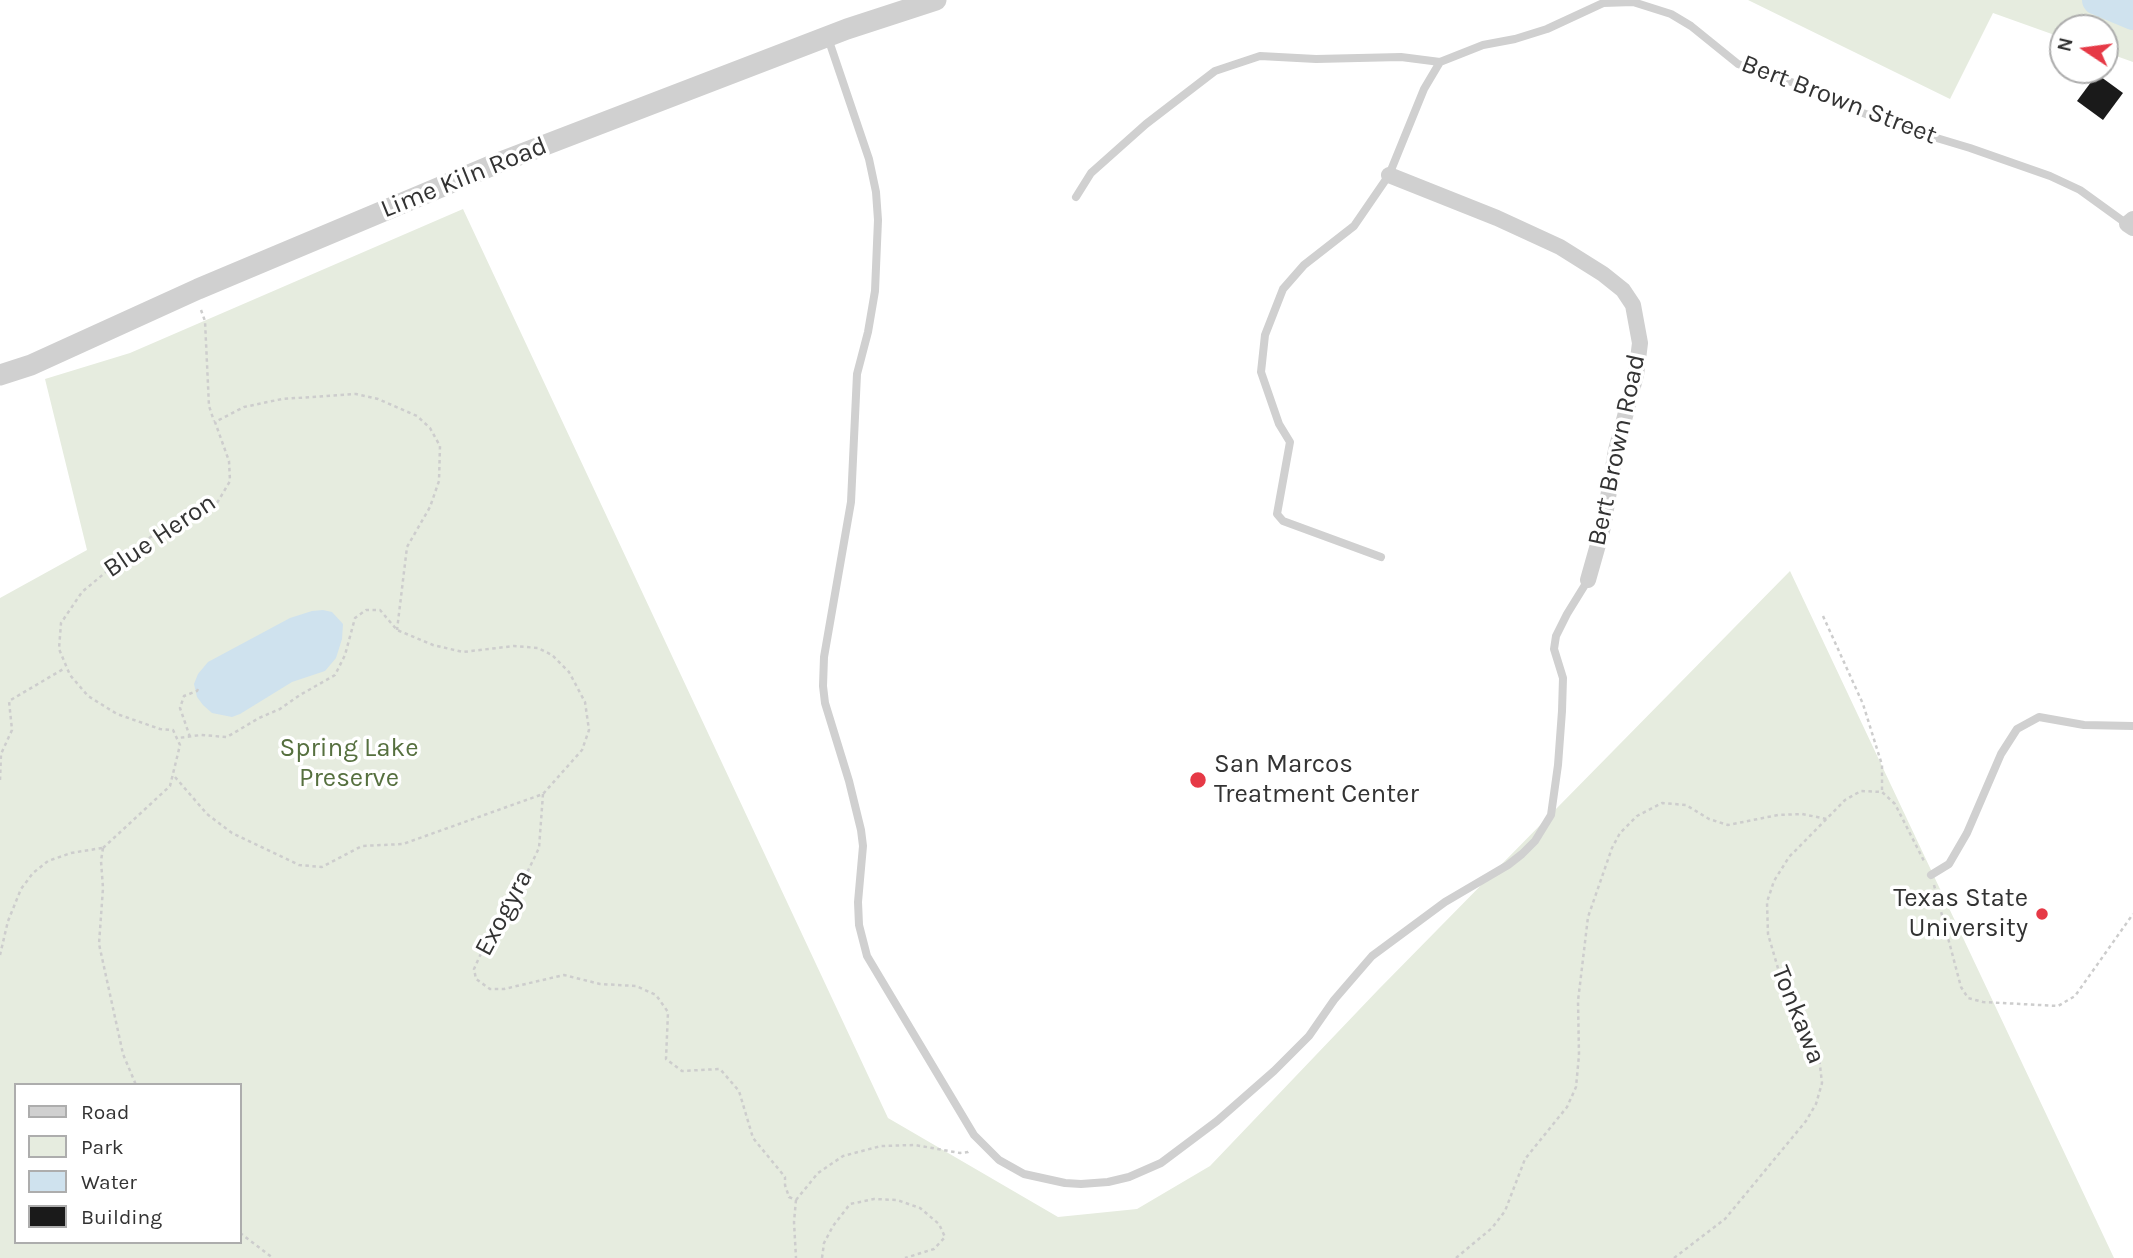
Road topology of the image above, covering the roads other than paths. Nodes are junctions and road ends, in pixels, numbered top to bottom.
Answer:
1 (936, 0) edge
2 (827, 37) junction
3 (1440, 62) junction
4 (1389, 175) junction
5 (1076, 197) dead end
6 (2131, 224) edge
7 (0, 375) edge
8 (1381, 557) dead end
9 (1588, 580) joint
10 (2133, 726) edge
11 (1931, 876) road end

1 - 2 street, Lime Kiln Road
2 - 7 street, Lime Kiln Road
2 - 9 lane
3 - 4 lane
3 - 5 lane
3 - 6 lane, Bert Brown Street
4 - 8 lane
4 - 9 street, Bert Brown Road
10 - 11 lane

